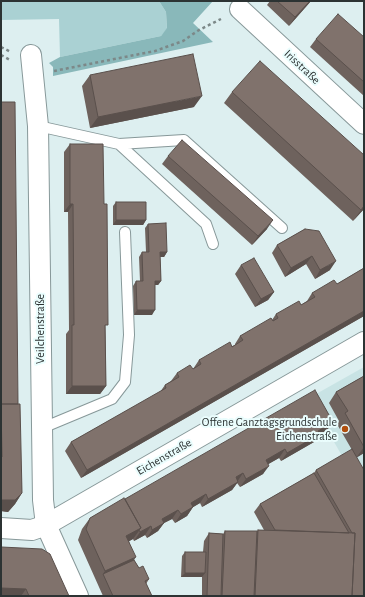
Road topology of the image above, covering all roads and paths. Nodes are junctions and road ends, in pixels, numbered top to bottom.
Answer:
1 (240, 10) joint
2 (31, 55) dead end
3 (34, 74) junction
4 (364, 124) edge
5 (38, 126) junction
6 (119, 144) junction
7 (282, 228) dead end
8 (125, 232) dead end
9 (213, 244) dead end
10 (364, 342) edge
11 (40, 429) junction
12 (46, 525) junction
13 (1, 528) edge
14 (78, 596) edge

1 - 3 path
1 - 4 street, Irisstraße
2 - 3 street, Veilchenstraße
3 - 5 street, Veilchenstraße
5 - 6 lane
5 - 11 street, Veilchenstraße
6 - 7 lane
6 - 9 lane
8 - 11 lane
10 - 12 street, Eichenstraße
11 - 12 street, Veilchenstraße
12 - 13 street, Eichenstraße
12 - 14 street, Veilchenstraße

